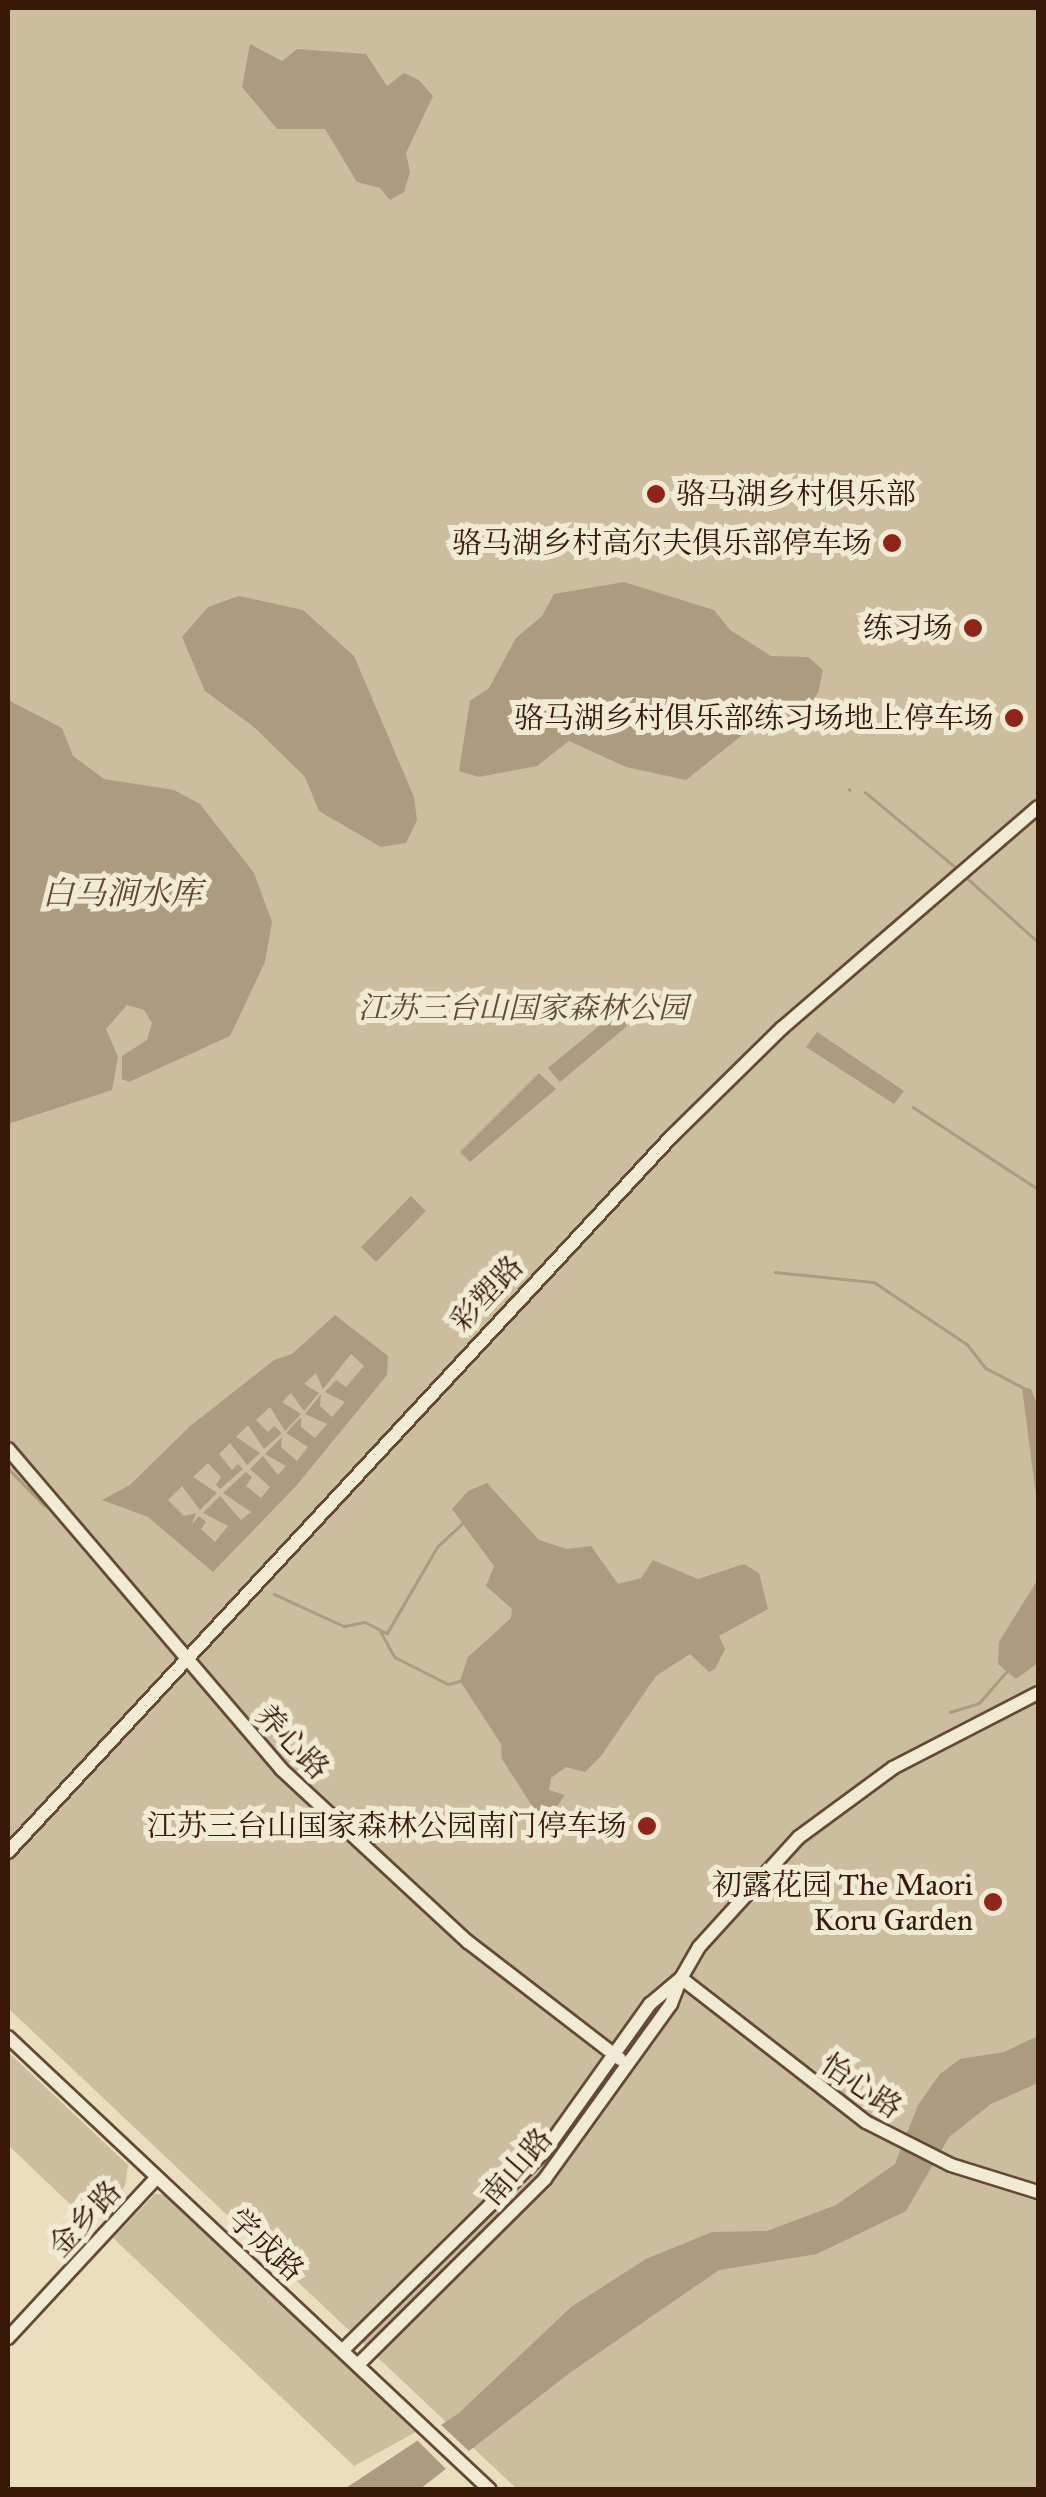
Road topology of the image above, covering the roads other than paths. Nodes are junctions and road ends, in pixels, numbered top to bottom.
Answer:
1 (1038, 807) edge
2 (8, 1449) edge
3 (184, 1661) junction
4 (1038, 1694) edge
5 (8, 1852) edge
6 (681, 1978) junction
7 (8, 2037) edge
8 (614, 2055) junction
9 (628, 2065) junction
10 (157, 2177) junction
11 (1038, 2192) edge
12 (8, 2338) edge
13 (343, 2350) junction
14 (358, 2365) junction
15 (490, 2490) edge

1 - 3 street, 彩塑路
2 - 3 street, 养心路
3 - 5 street, 彩塑路
3 - 8 street, 养心路
4 - 6 street, 南山路
6 - 8 street, 南山路
6 - 9 street, 南山路
6 - 11 street, 怡心路
7 - 10 street, 学成路
8 - 9 street, 养心路
8 - 13 street, 南山路
9 - 14 street, 南山路
10 - 12 street, 金乡路
10 - 13 street, 学成路
13 - 14 street, 学成路
14 - 15 street, 学成路

